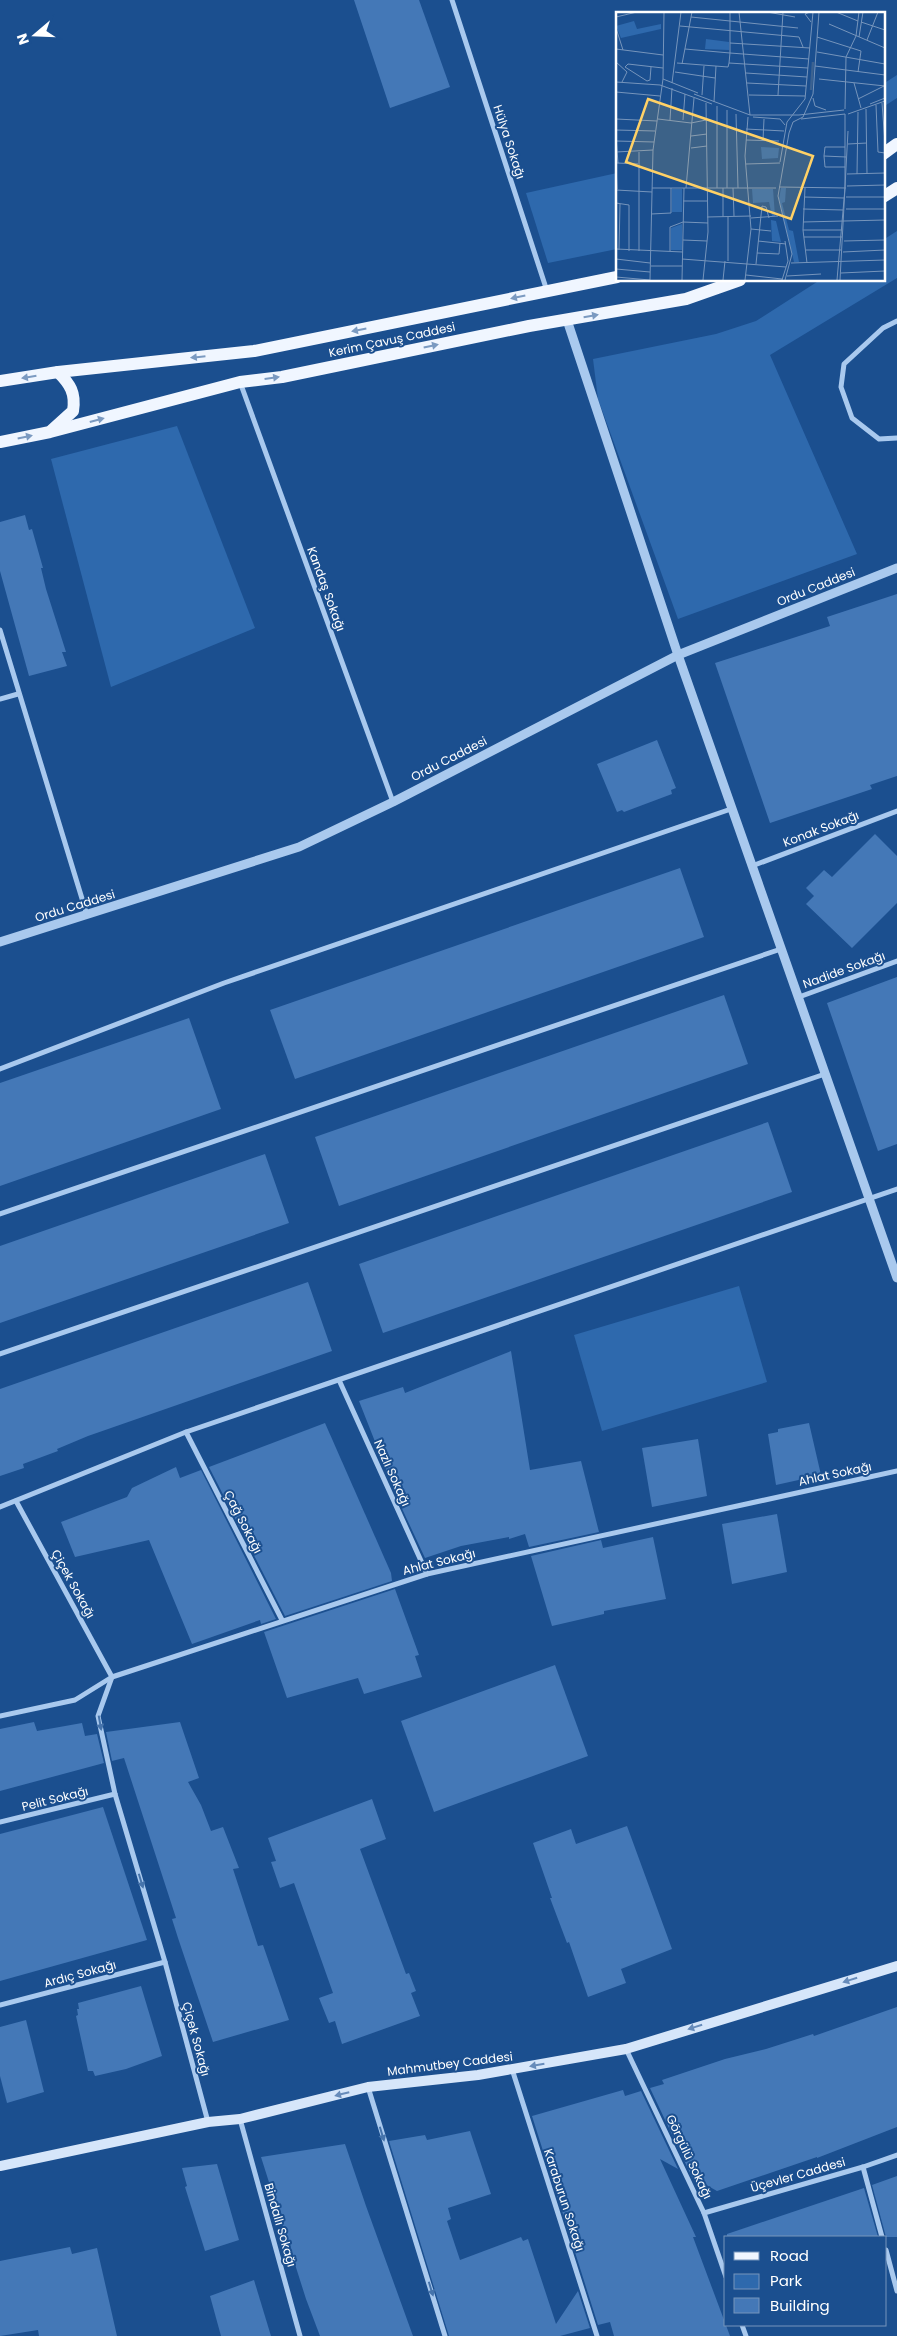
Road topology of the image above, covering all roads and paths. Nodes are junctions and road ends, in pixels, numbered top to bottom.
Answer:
1 (452, 0) edge
2 (897, 144) edge
3 (884, 153) edge
4 (897, 188) edge
5 (884, 196) edge
6 (616, 277) edge
7 (737, 281) edge
8 (547, 291) junction
9 (567, 320) junction
10 (897, 321) edge
11 (58, 372) junction
12 (0, 381) edge
13 (240, 382) junction
14 (50, 432) junction
15 (897, 438) edge
16 (0, 442) edge
17 (897, 568) edge
18 (0, 630) edge
19 (678, 655) junction
20 (18, 694) junction
21 (0, 699) edge
22 (393, 802) junction
23 (731, 808) junction
24 (897, 810) edge
25 (752, 866) junction
26 (87, 915) junction
27 (0, 942) edge
28 (781, 949) junction
29 (897, 961) edge
30 (798, 998) junction
31 (0, 1069) edge
32 (825, 1074) junction
33 (897, 1189) edge
34 (869, 1200) junction
35 (0, 1214) edge
36 (897, 1278) edge
37 (0, 1354) edge
38 (339, 1380) junction
39 (186, 1432) junction
40 (897, 1471) edge
41 (16, 1501) junction
42 (0, 1507) edge
43 (427, 1574) junction
44 (282, 1620) junction
45 (112, 1677) junction
46 (0, 1716) edge
47 (114, 1794) junction
48 (0, 1822) edge
49 (165, 1962) junction
50 (897, 1966) edge
51 (0, 2005) edge
52 (626, 2048) junction
53 (512, 2069) junction
54 (368, 2088) junction
55 (240, 2119) junction
56 (208, 2122) junction
57 (897, 2155) edge
58 (0, 2166) edge
59 (863, 2167) junction
60 (704, 2213) junction
61 (882, 2236) edge
62 (887, 2254) edge
63 (724, 2271) edge
64 (897, 2291) edge
65 (300, 2336) edge
66 (445, 2336) edge
67 (597, 2336) edge

1 - 8 street, Hülya Sokağı
2 - 3 main road
4 - 5 main road
6 - 8 main road, Kerim Çavuş Caddesi
9 -> 7 main road, Kerim Çavuş Caddesi
8 -> 11 main road, Kerim Çavuş Caddesi
13 -> 9 main road, Kerim Çavuş Caddesi
9 - 19 street
10 - 15 street
11 -> 12 main road, Kerim Çavuş Caddesi
11 - 14 main road
14 -> 13 main road, Kerim Çavuş Caddesi
13 - 22 street, Kandaş Sokağı
16 -> 14 main road, Kerim Çavuş Caddesi
17 - 19 street, Ordu Caddesi
18 - 20 street
19 - 22 street, Ordu Caddesi
19 - 23 street
20 - 21 street
20 - 26 street
22 - 26 street, Ordu Caddesi
23 - 25 street
23 - 31 street
24 - 25 street, Konak Sokağı
25 - 28 street
26 - 27 street, Ordu Caddesi
28 - 30 street
28 - 35 street
29 - 30 street, Nadide Sokağı
30 - 32 street
32 - 34 street
32 - 37 street
33 - 34 street
34 - 36 street
34 - 38 street
38 - 39 street
38 - 43 street, Nazlı Sokağı
39 - 41 street
39 - 44 street, Çağ Sokağı
40 - 43 street, Ahlat Sokağı
41 - 42 street
41 - 45 street, Çiçek Sokağı
43 - 44 street, Ahlat Sokağı
44 - 45 street, Ahlat Sokağı
45 - 46 street, Ahlat Sokağı
45 -> 47 street, Çiçek Sokağı
47 - 48 street, Pelit Sokağı
47 -> 49 street, Çiçek Sokağı
49 - 51 street, Ardıç Sokağı
49 - 56 street, Çiçek Sokağı
50 -> 52 main road, Mahmutbey Caddesi
52 -> 53 main road, Mahmutbey Caddesi
52 - 60 street, Görgülü Sokağı
53 - 54 main road, Mahmutbey Caddesi
53 - 67 street, Karaburun Sokağı
54 -> 55 main road, Mahmutbey Caddesi
54 -> 66 street
55 - 56 main road, Mahmutbey Caddesi
55 - 65 street, Bindallı Sokağı
56 - 58 main road, Mahmutbey Caddesi
57 - 59 street, Üçevler Caddesi
59 - 60 street, Üçevler Caddesi
59 - 61 street
60 - 63 street, Görgülü Sokağı
62 - 64 street

